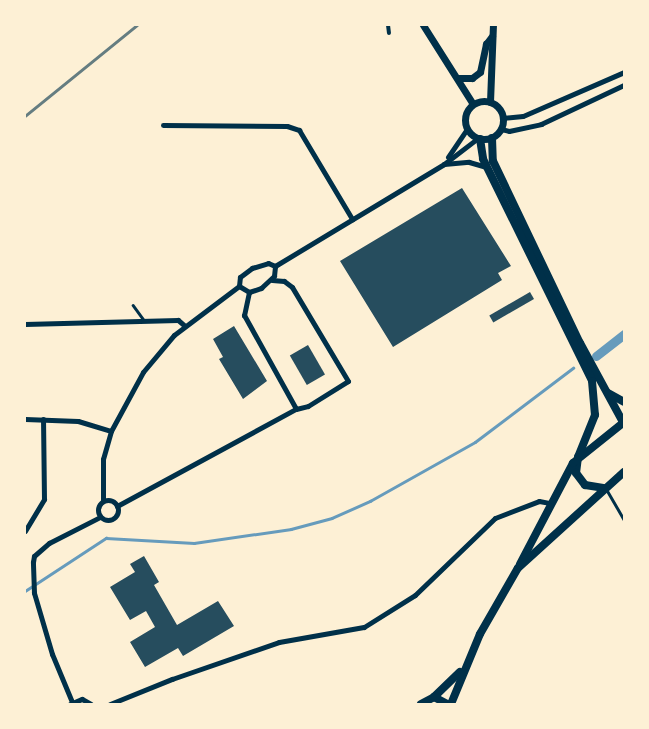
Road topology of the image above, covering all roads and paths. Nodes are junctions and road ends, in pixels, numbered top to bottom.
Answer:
1 (388, 25) edge
2 (423, 25) edge
3 (493, 25) edge
4 (389, 33) dead end
5 (492, 35) junction
6 (624, 72) edge
7 (459, 78) junction
8 (624, 85) edge
9 (490, 102) junction
10 (473, 104) junction
11 (503, 118) junction
12 (163, 125) dead end
13 (501, 128) junction
14 (467, 129) junction
15 (492, 138) junction
16 (479, 139) junction
17 (444, 164) junction
18 (488, 168) junction
19 (352, 219) junction
20 (275, 266) junction
21 (272, 280) junction
22 (239, 286) junction
23 (249, 292) junction
24 (133, 305) dead end
25 (144, 320) junction
26 (25, 324) edge
27 (185, 326) junction
28 (606, 392) junction
29 (624, 402) edge
30 (296, 409) junction
31 (25, 419) edge
32 (43, 419) junction
33 (624, 423) edge
34 (111, 431) junction
35 (578, 457) junction
36 (622, 472) edge
37 (604, 488) junction
38 (103, 501) junction
39 (550, 503) junction
40 (118, 506) junction
41 (100, 517) junction
42 (624, 519) edge
43 (25, 531) edge
44 (518, 568) junction
45 (463, 668) junction
46 (434, 697) junction
47 (71, 703) edge
48 (90, 704) edge
49 (110, 704) edge
50 (421, 704) edge
51 (449, 704) edge

1 - 4 street
2 - 7 street
3 - 5 street
5 - 7 street
5 - 9 street
6 - 11 street
7 - 10 street
8 - 13 street
9 - 10 street
9 - 11 street
10 - 14 street
11 - 13 street
12 - 19 street
13 - 15 street
14 - 16 street
14 - 17 street
15 - 16 street
15 - 28 main road
16 - 17 street
16 - 18 main road
17 - 18 street
17 - 19 street
18 - 35 main road
19 - 20 street
20 - 21 street
20 - 22 street
21 - 23 street
21 - 30 street
22 - 23 street
22 - 27 street
23 - 30 street
24 - 25 lane
25 - 26 street
25 - 27 street
27 - 34 street
28 - 29 main road
28 - 33 main road
30 - 40 street
31 - 32 street
32 - 34 street
32 - 43 street
33 - 35 main road
34 - 38 street
35 - 37 main road
35 - 39 main road
36 - 37 main road
37 - 42 lane
37 - 44 main road
38 - 40 street
38 - 41 street
39 - 44 main road
39 - 49 street
40 - 41 street
41 - 47 street
44 - 45 main road
45 - 46 main road
45 - 51 main road
46 - 50 main road
46 - 51 main road
47 - 48 street

